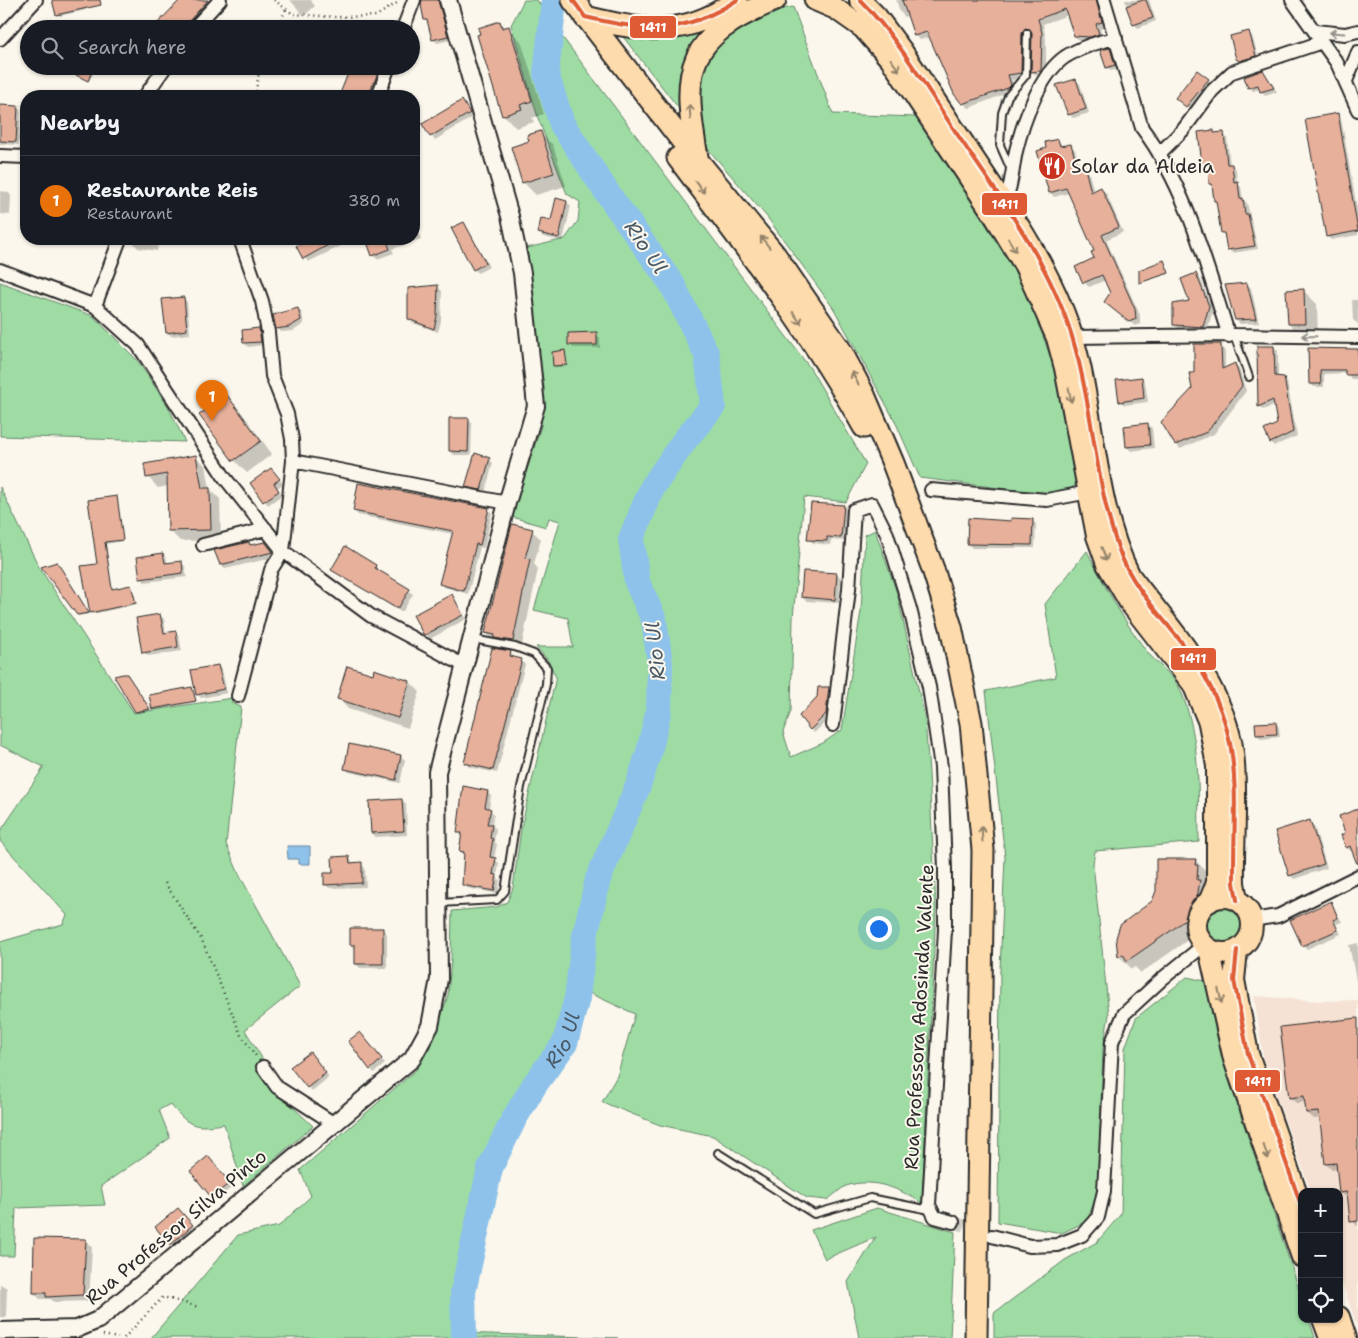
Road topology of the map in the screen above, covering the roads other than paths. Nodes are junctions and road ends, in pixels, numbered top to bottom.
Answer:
1 (36, 0) edge
2 (220, 0) edge
3 (448, 0) edge
4 (559, 0) edge
5 (737, 0) edge
6 (775, 0) edge
7 (815, 0) edge
8 (860, 0) edge
9 (1104, 0) edge
10 (1292, 0) edge
11 (408, 1) edge
12 (578, 13) edge
13 (201, 20) edge
14 (405, 20) edge
15 (1358, 31) edge
16 (1028, 33) dead end
17 (1319, 36) junction
18 (1116, 38) junction
19 (0, 39) edge
20 (1358, 52) edge
21 (160, 75) edge
22 (386, 75) edge
23 (1346, 81) junction
24 (149, 90) edge
25 (380, 90) edge
26 (1358, 110) edge
27 (1159, 154) junction
28 (0, 156) edge
29 (20, 157) edge
30 (697, 160) junction
31 (1012, 174) junction
32 (1000, 211) junction
33 (118, 245) edge
34 (242, 245) edge
35 (0, 270) edge
36 (96, 306) junction
37 (1232, 335) junction
38 (1072, 337) junction
39 (1358, 337) edge
40 (1249, 377) dead end
41 (293, 461) junction
42 (931, 490) dead end
43 (1089, 492) junction
44 (507, 503) junction
45 (266, 529) junction
46 (203, 545) dead end
47 (283, 551) junction
48 (472, 639) junction
49 (465, 666) junction
50 (238, 696) dead end
51 (833, 725) dead end
52 (1358, 876) edge
53 (1237, 900) junction
54 (1208, 902) junction
55 (438, 903) junction
56 (1252, 920) junction
57 (1207, 947) junction
58 (1237, 950) junction
59 (263, 1067) road end
60 (333, 1123) junction
61 (718, 1153) dead end
62 (1298, 1198) edge
63 (932, 1210) junction
64 (953, 1222) tunnel mouth
65 (992, 1236) tunnel mouth
66 (1298, 1245) edge
67 (1324, 1323) edge
68 (1341, 1323) edge
69 (0, 1331) edge
70 (966, 1338) edge
71 (976, 1338) edge
72 (1330, 1338) edge
73 (1346, 1338) edge

1 - 19 street
2 - 13 street
3 - 44 street, Rua Professor Silva Pinto
4 - 12 highway
5 - 12 highway
30 -> 6 highway
7 -> 32 main road
8 - 32 main road
9 - 18 street
10 - 17 street
11 - 14 street
12 - 30 highway
12 -> 70 highway
15 -> 17 street
16 - 31 lane
17 - 23 street
17 - 27 street
18 - 27 street
18 - 31 street
20 - 23 street
21 - 24 street
22 - 25 street
23 - 26 street
27 - 37 street
28 - 29 street
71 -> 30 highway
31 - 32 street
32 - 38 main road
32 -> 43 main road
33 - 36 street
34 - 41 street
35 - 36 street
36 - 45 street
37 - 38 street
39 -> 37 street
37 - 40 lane
38 - 53 main road
41 - 44 street
41 - 47 street
42 - 43 street
43 -> 54 main road
44 - 48 street, Rua Professor Silva Pinto
45 - 46 street
45 - 47 street
47 - 49 street
47 - 50 street
48 - 49 street, Rua Professor Silva Pinto
48 - 55 lane
49 - 55 street, Rua Professor Silva Pinto
51 - 63 street, Rua Professora Adosinda Valente
52 - 56 street
53 - 54 main road
53 - 56 main road
54 - 57 main road
55 - 60 street, Rua Professor Silva Pinto
56 - 58 main road
57 - 58 main road
57 - 65 street
57 -> 66 main road
58 - 62 main road
59 - 60 street
60 - 69 street, Rua Professor Silva Pinto
61 - 63 lane
63 - 64 street
67 - 72 main road
68 - 73 main road

